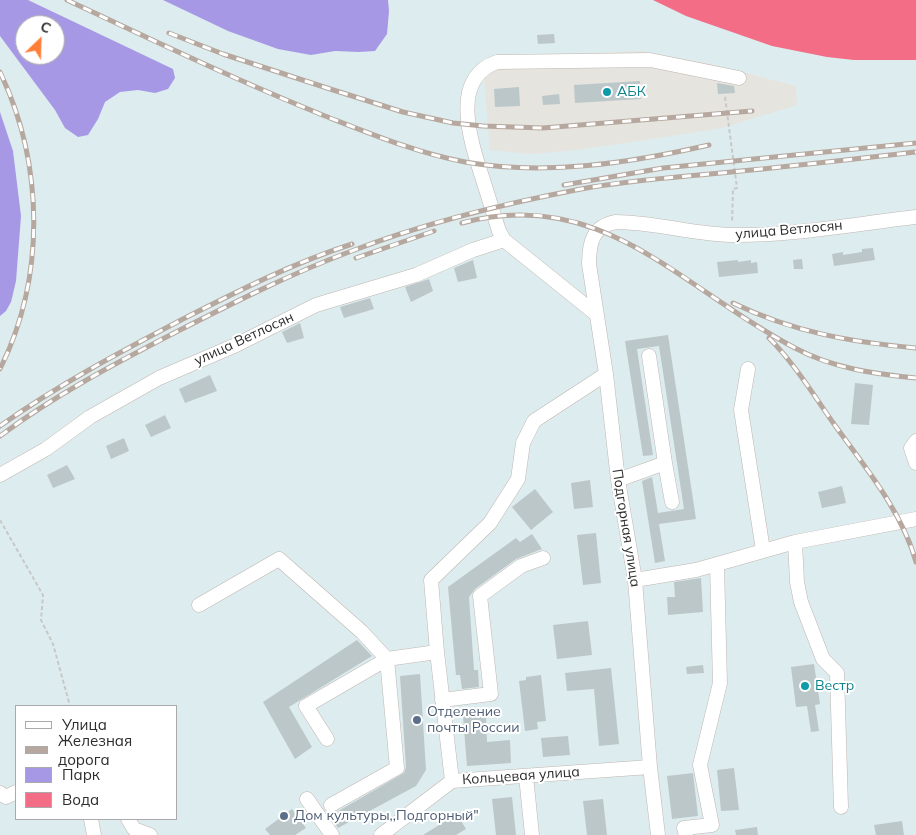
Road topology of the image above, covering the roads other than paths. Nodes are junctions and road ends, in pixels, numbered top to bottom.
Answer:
1 (739, 78) dead end
2 (916, 217) edge
3 (602, 226) joint
4 (504, 240) junction
5 (596, 314) junction
6 (649, 356) dead end
7 (748, 369) dead end
8 (606, 374) junction
9 (916, 441) edge
10 (665, 463) junction
11 (916, 463) edge
12 (0, 475) edge
13 (618, 480) junction
14 (672, 502) dead end
15 (916, 519) edge
16 (795, 542) junction
17 (763, 550) junction
18 (542, 558) dead end
19 (717, 565) junction
20 (635, 580) junction
21 (199, 605) dead end
22 (437, 652) junction
23 (387, 659) junction
24 (442, 700) junction
25 (327, 739) dead end
26 (650, 767) junction
27 (526, 776) junction
28 (452, 781) junction
29 (15, 792) edge
30 (0, 793) edge
31 (306, 799) dead end
32 (331, 805) dead end
33 (841, 807) dead end
34 (91, 820) edge
35 (129, 820) edge
36 (94, 835) edge
37 (150, 835) edge
38 (332, 835) edge
39 (381, 835) edge
40 (532, 835) edge
41 (658, 835) edge
42 (686, 835) edge

1 - 4 street
2 - 3 street, улица Ветлосян
3 - 5 street, Подгорная улица
4 - 5 street
4 - 12 street, улица Ветлосян
5 - 8 street, Подгорная улица
6 - 10 street
7 - 17 street
8 - 13 street, Подгорная улица
8 - 22 street
9 - 11 street
10 - 13 street
10 - 14 street
13 - 20 street, Подгорная улица
15 - 16 street
16 - 17 street
16 - 33 street
17 - 19 street
18 - 24 street
19 - 20 street
19 - 42 street
20 - 26 street, Подгорная улица
21 - 23 street
22 - 23 street
22 - 24 street
23 - 25 street
23 - 32 street
24 - 28 street
26 - 27 street, Кольцевая улица
26 - 41 street, Подгорная улица
27 - 28 street, Кольцевая улица
27 - 40 street
28 - 39 street, Кольцевая улица
29 - 30 street
31 - 38 street
34 - 36 street
35 - 37 street

